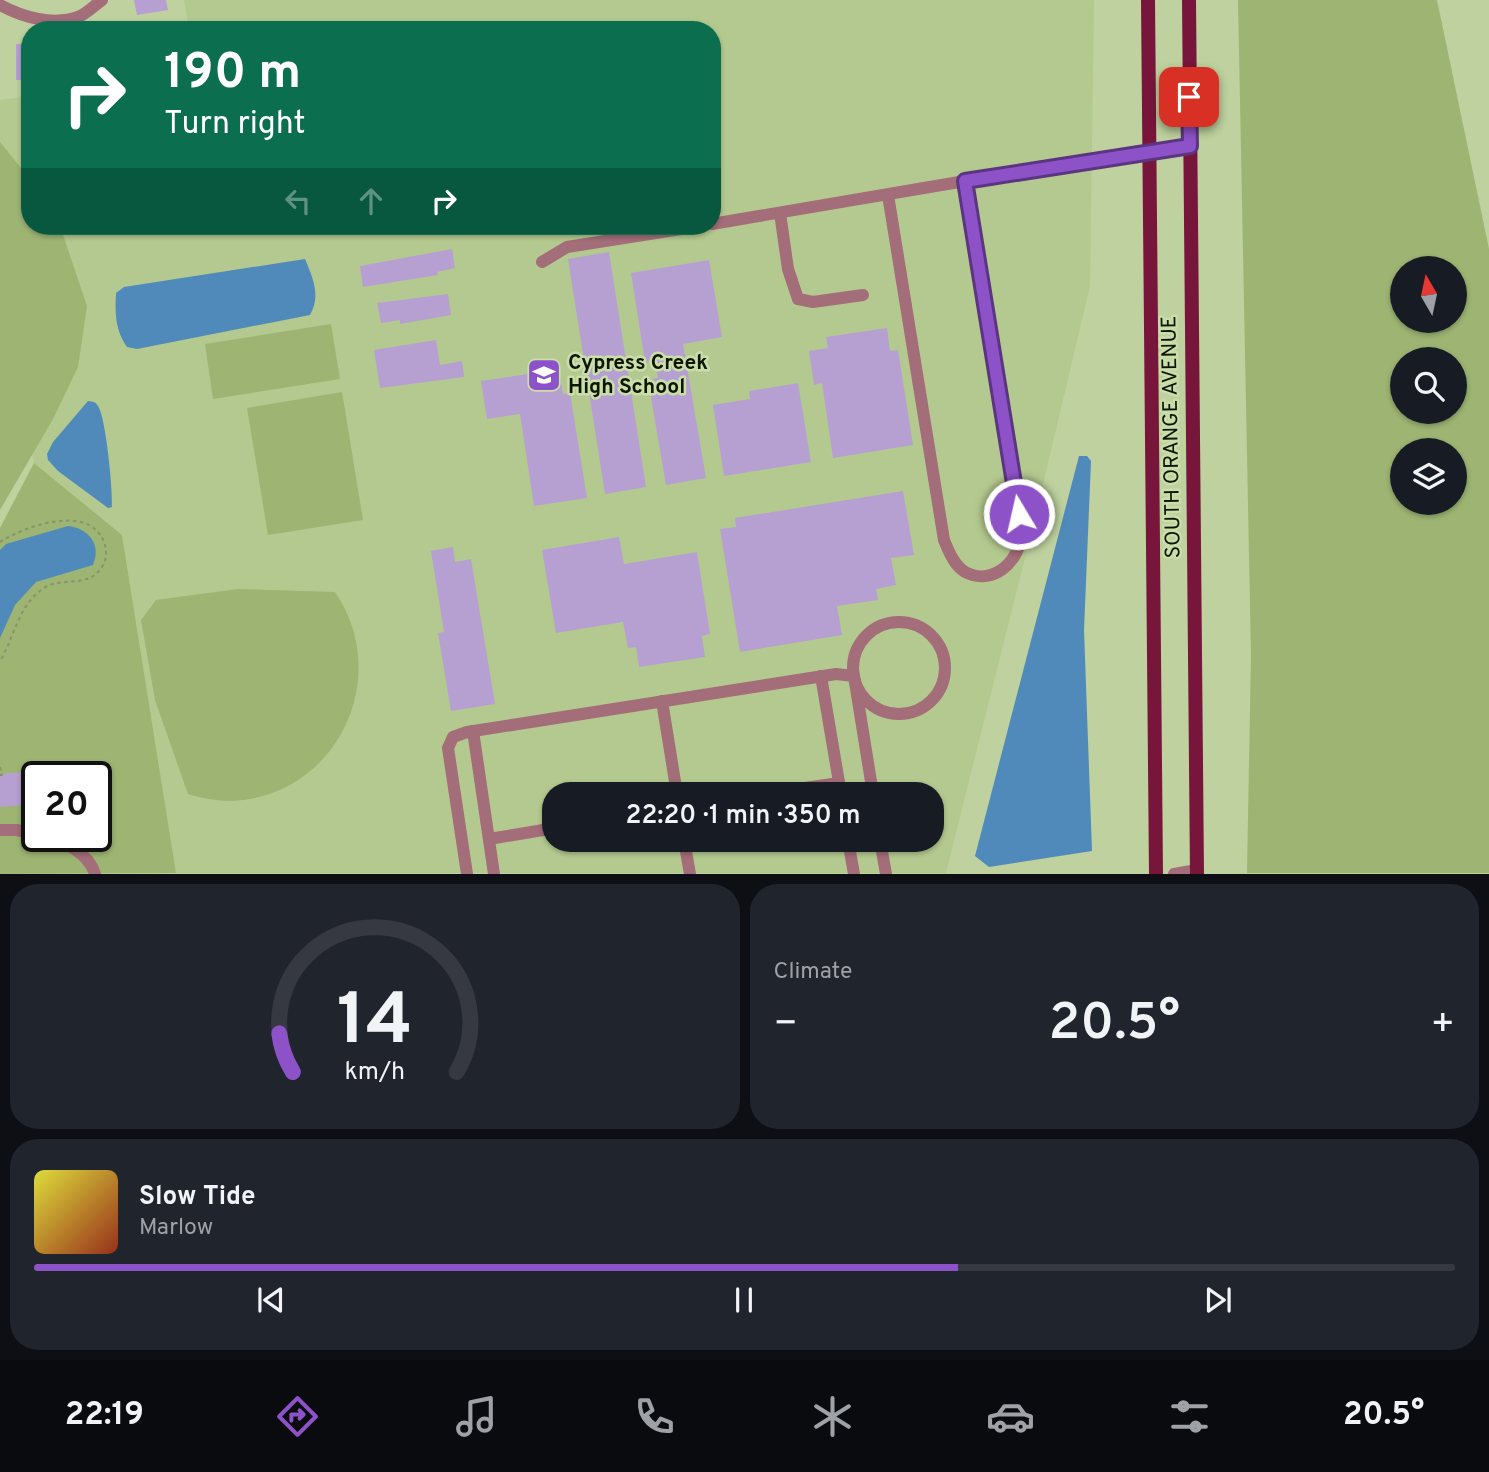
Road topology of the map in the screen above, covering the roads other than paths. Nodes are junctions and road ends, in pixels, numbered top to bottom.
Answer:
1 (102, 0) edge
2 (1148, 0) edge
3 (1189, 0) edge
4 (0, 5) edge
5 (1190, 146) junction
6 (1149, 152) junction
7 (965, 181) junction
8 (888, 195) junction
9 (780, 213) junction
10 (721, 223) edge
11 (643, 235) edge
12 (542, 262) dead end
13 (863, 295) dead end
14 (821, 676) junction
15 (854, 676) junction
16 (662, 701) junction
17 (472, 731) junction
18 (675, 782) edge
19 (839, 782) edge
20 (871, 782) edge
21 (0, 830) edge
22 (542, 830) edge
23 (21, 831) edge
24 (489, 839) junction
25 (79, 852) edge
26 (686, 852) edge
27 (850, 852) edge
28 (882, 852) edge
29 (1197, 872) edge
30 (95, 873) edge
31 (467, 873) edge
32 (494, 873) edge
33 (690, 873) edge
34 (854, 873) edge
35 (886, 873) edge
36 (1156, 873) edge
37 (1174, 873) edge

1 - 4 street
2 - 6 main road, SOUTH ORANGE AVENUE
3 - 5 main road, SOUTH ORANGE AVENUE
5 - 6 street
5 - 29 main road, SOUTH ORANGE AVENUE
6 - 7 street
6 - 36 main road, SOUTH ORANGE AVENUE
7 - 8 street
7 - 8 street
8 - 9 street
9 - 10 street
9 - 13 street
11 - 12 street
14 - 15 street
14 - 16 street
14 - 19 street
15 - 15 street
15 - 20 street
16 - 17 street
16 - 18 street
17 - 24 street
17 - 31 street
21 - 23 street
22 - 24 street
24 - 32 street
25 - 30 street
26 - 33 street
27 - 34 street
28 - 35 street
29 - 37 street

